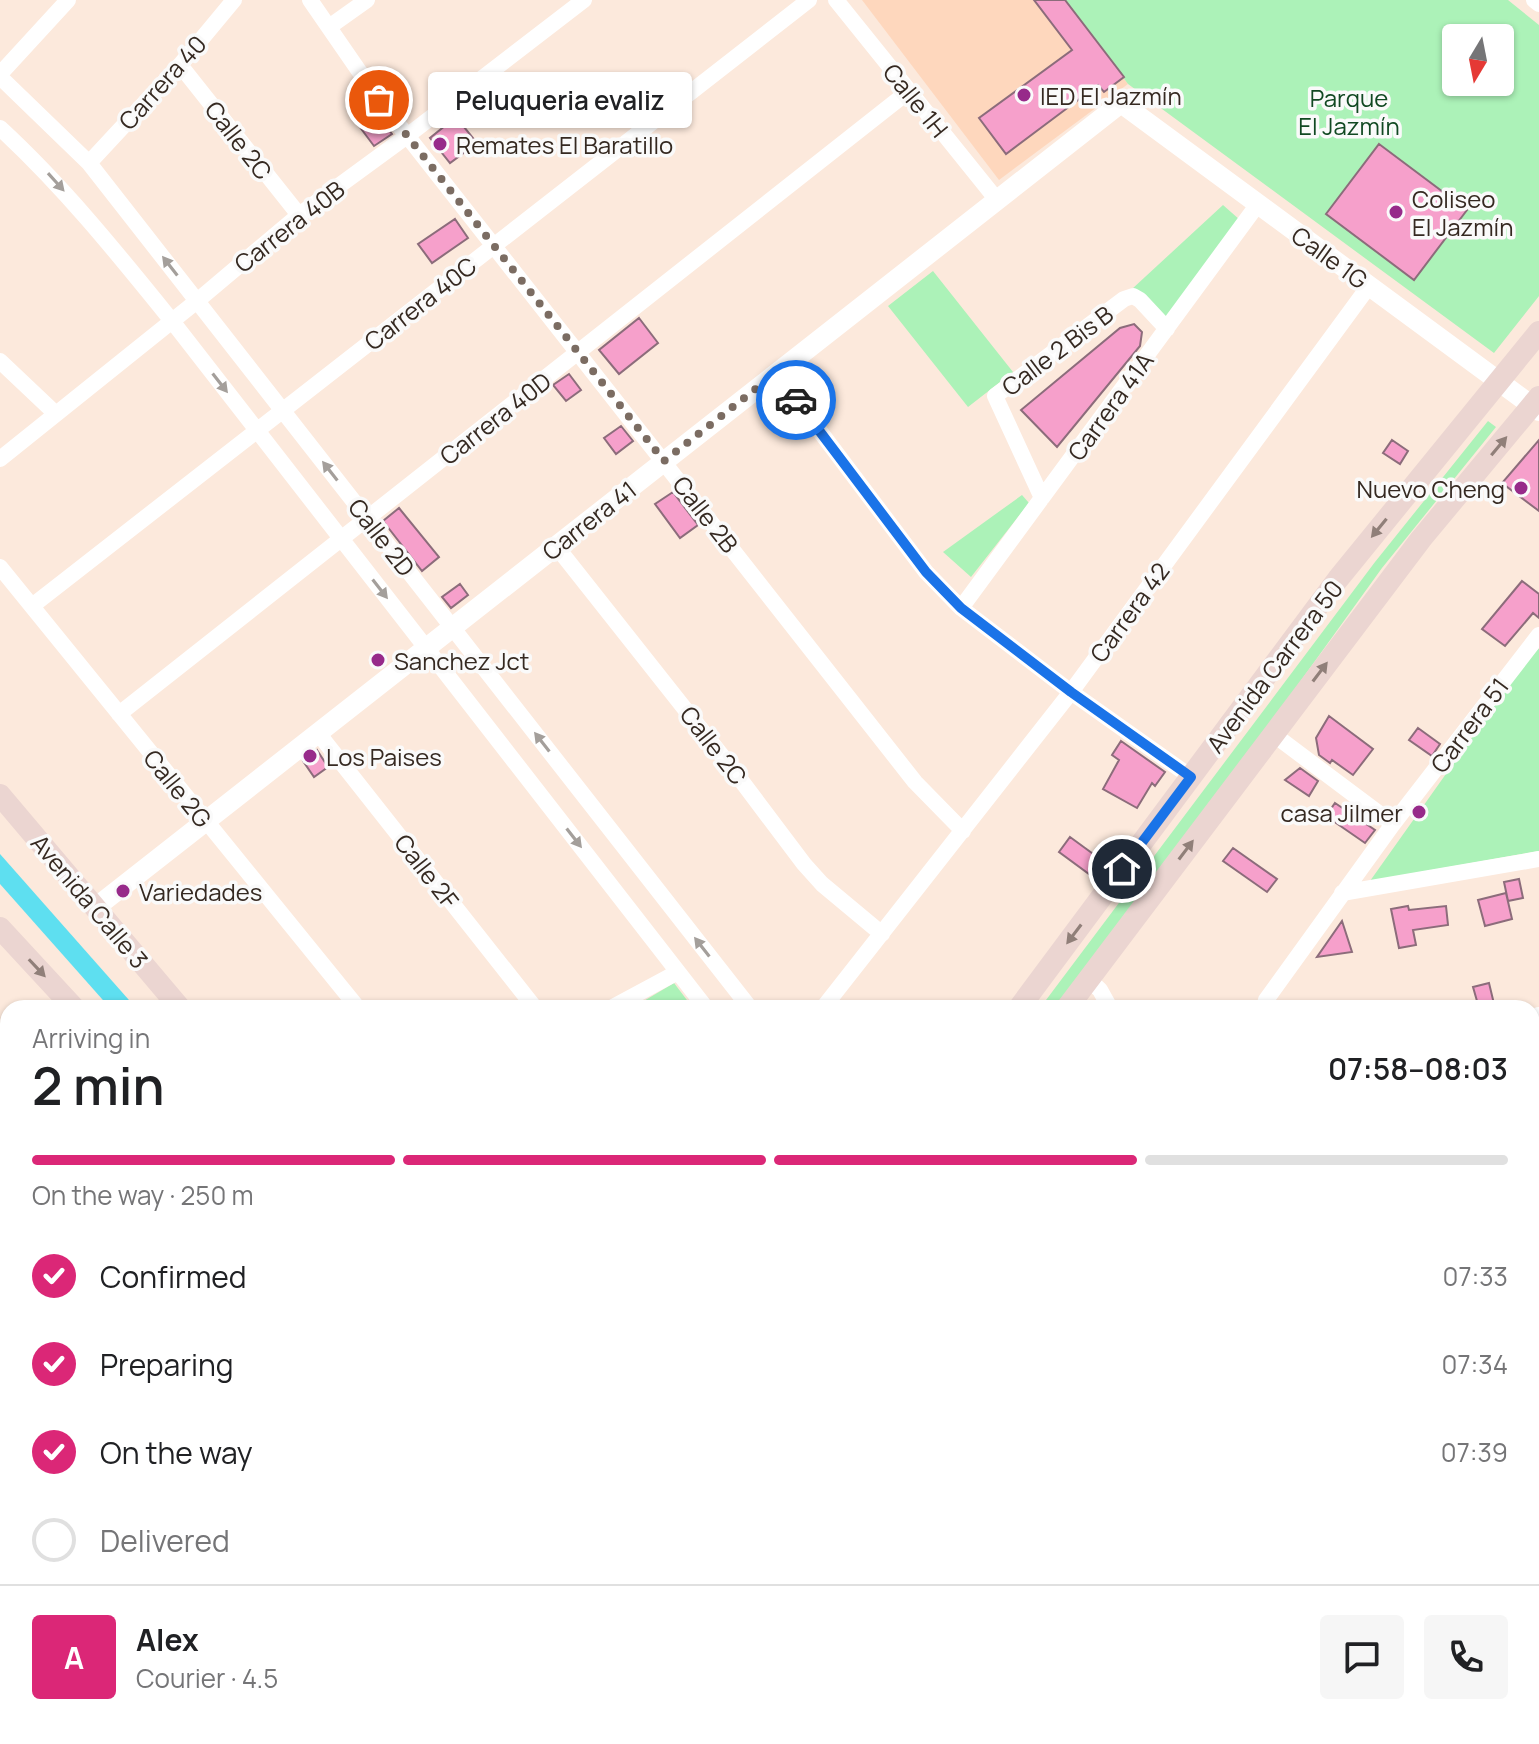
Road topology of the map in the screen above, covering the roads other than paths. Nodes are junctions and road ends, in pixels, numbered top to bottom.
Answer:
1 (68, 0) edge
2 (234, 0) edge
3 (310, 0) edge
4 (367, 0) edge
5 (584, 0) edge
6 (809, 0) edge
7 (836, 0) edge
8 (1534, 0) edge
9 (1539, 4) edge
10 (329, 27) junction
11 (180, 65) junction
12 (0, 76) edge
13 (909, 91) junction
14 (1121, 103) joint
15 (0, 128) edge
16 (407, 136) junction
17 (89, 163) junction
18 (997, 200) junction
19 (1258, 204) junction
20 (299, 215) junction
21 (494, 245) junction
22 (1369, 286) junction
23 (197, 301) junction
24 (172, 321) junction
25 (1167, 329) junction
26 (1539, 332) edge
27 (578, 352) junction
28 (0, 361) edge
29 (776, 373) junction
30 (1498, 381) junction
31 (1537, 404) edge
32 (283, 410) junction
33 (56, 414) junction
34 (257, 431) junction
35 (0, 459) edge
36 (664, 461) junction
37 (1042, 498) junction
38 (367, 518) junction
39 (341, 539) junction
40 (556, 546) junction
41 (0, 567) edge
42 (32, 606) junction
43 (961, 608) junction
44 (453, 627) junction
45 (1539, 635) edge
46 (426, 648) junction
47 (1071, 692) junction
48 (119, 714) junction
49 (318, 733) junction
50 (1273, 734) junction
51 (1191, 777) junction
52 (0, 795) edge
53 (206, 822) junction
54 (1393, 824) junction
55 (963, 831) junction
56 (1539, 859) edge
57 (1342, 893) junction
58 (95, 908) junction
59 (0, 928) edge
60 (882, 934) junction
61 (678, 972) junction
62 (1088, 979) junction
63 (67, 1000) edge
64 (173, 1000) edge
65 (351, 1000) edge
66 (529, 1000) edge
67 (626, 1000) edge
68 (700, 1000) edge
69 (744, 1000) edge
70 (829, 1000) edge
71 (1025, 1000) edge
72 (1073, 1000) edge
73 (1106, 1000) edge
74 (1266, 1000) edge

1 - 12 street
2 - 11 street, Carrera 40
3 - 10 street, Calle 2B
4 - 10 street
5 - 16 street, Carrera 40B
6 - 21 street, Carrera 40C
7 - 13 street, Calle 1H
8 - 9 street
10 - 16 street, Calle 2B
11 - 17 street, Carrera 40
11 - 20 street, Calle 2C
12 - 17 street, Calle 2D
13 - 18 street, Calle 1H
13 - 27 street, Carrera 40D
14 - 18 street, Carrera 41
14 - 19 street, Calle 1G
15 -> 24 street, Calle 2D
16 - 20 street, Carrera 40B
16 - 21 street, Calle 2B
23 -> 17 street, Calle 2D
18 - 29 street, Carrera 41
19 - 22 street, Calle 1G
19 - 25 street, Carrera 41A
20 - 23 street, Carrera 40B
21 - 27 street, Calle 2B
21 - 32 street, Carrera 40C
22 - 30 street, Calle 1G
22 - 47 street, Carrera 42
23 - 24 street, Carrera 40B
23 - 32 street, Calle 2D
24 - 33 street, Carrera 40B
24 -> 34 street, Calle 2D
25 - 37 street, Carrera 41A
25 - 37 street, Calle 2 Bis B
26 - 30 main road, Avenida Carrera 50
27 - 36 street, Calle 2B
27 - 38 street, Carrera 40D
28 - 33 street
29 - 36 street, Carrera 41
29 - 43 street
30 - 31 street, Calle 1G
30 -> 51 main road, Avenida Carrera 50
50 -> 31 main road, Avenida Carrera 50
32 - 34 street, Carrera 40C
38 -> 32 street, Calle 2D
33 - 35 street, Carrera 40B
34 - 39 street, Calle 2D
34 - 42 street, Carrera 40C
36 - 40 street, Carrera 41
36 - 55 street, Calle 2B
37 - 43 street, Carrera 41A
38 - 39 street, Carrera 40D
38 - 44 street, Calle 2D
39 -> 46 street, Calle 2D
39 - 48 street, Carrera 40D
40 - 44 street, Carrera 41
40 - 60 street, Calle 2C
41 - 42 street, Calle 2G
42 - 48 street, Calle 2G
43 - 47 street
44 - 46 street, Carrera 41
69 -> 44 street, Calle 2D
45 - 54 street, Carrera 51
46 - 49 street, Carrera 41
46 -> 61 street, Calle 2D
47 - 51 street
47 - 55 street, Carrera 42
48 - 53 street, Calle 2G
49 - 53 street, Carrera 41
49 - 66 street, Calle 2F
50 - 54 street
62 -> 50 main road, Avenida Carrera 50
51 -> 71 main road, Avenida Carrera 50
52 - 58 main road, Avenida Calle 3
53 - 58 street, Carrera 41
53 - 65 street, Calle 2G
54 - 57 street, Carrera 51
55 - 60 street, Carrera 42
56 - 57 street
57 - 74 street, Carrera 51
58 - 64 main road, Avenida Calle 3
59 -> 63 main road
60 - 70 street, Carrera 42
61 - 67 street
61 - 68 street, Calle 2D
62 - 72 main road, Avenida Carrera 50
62 - 73 street

